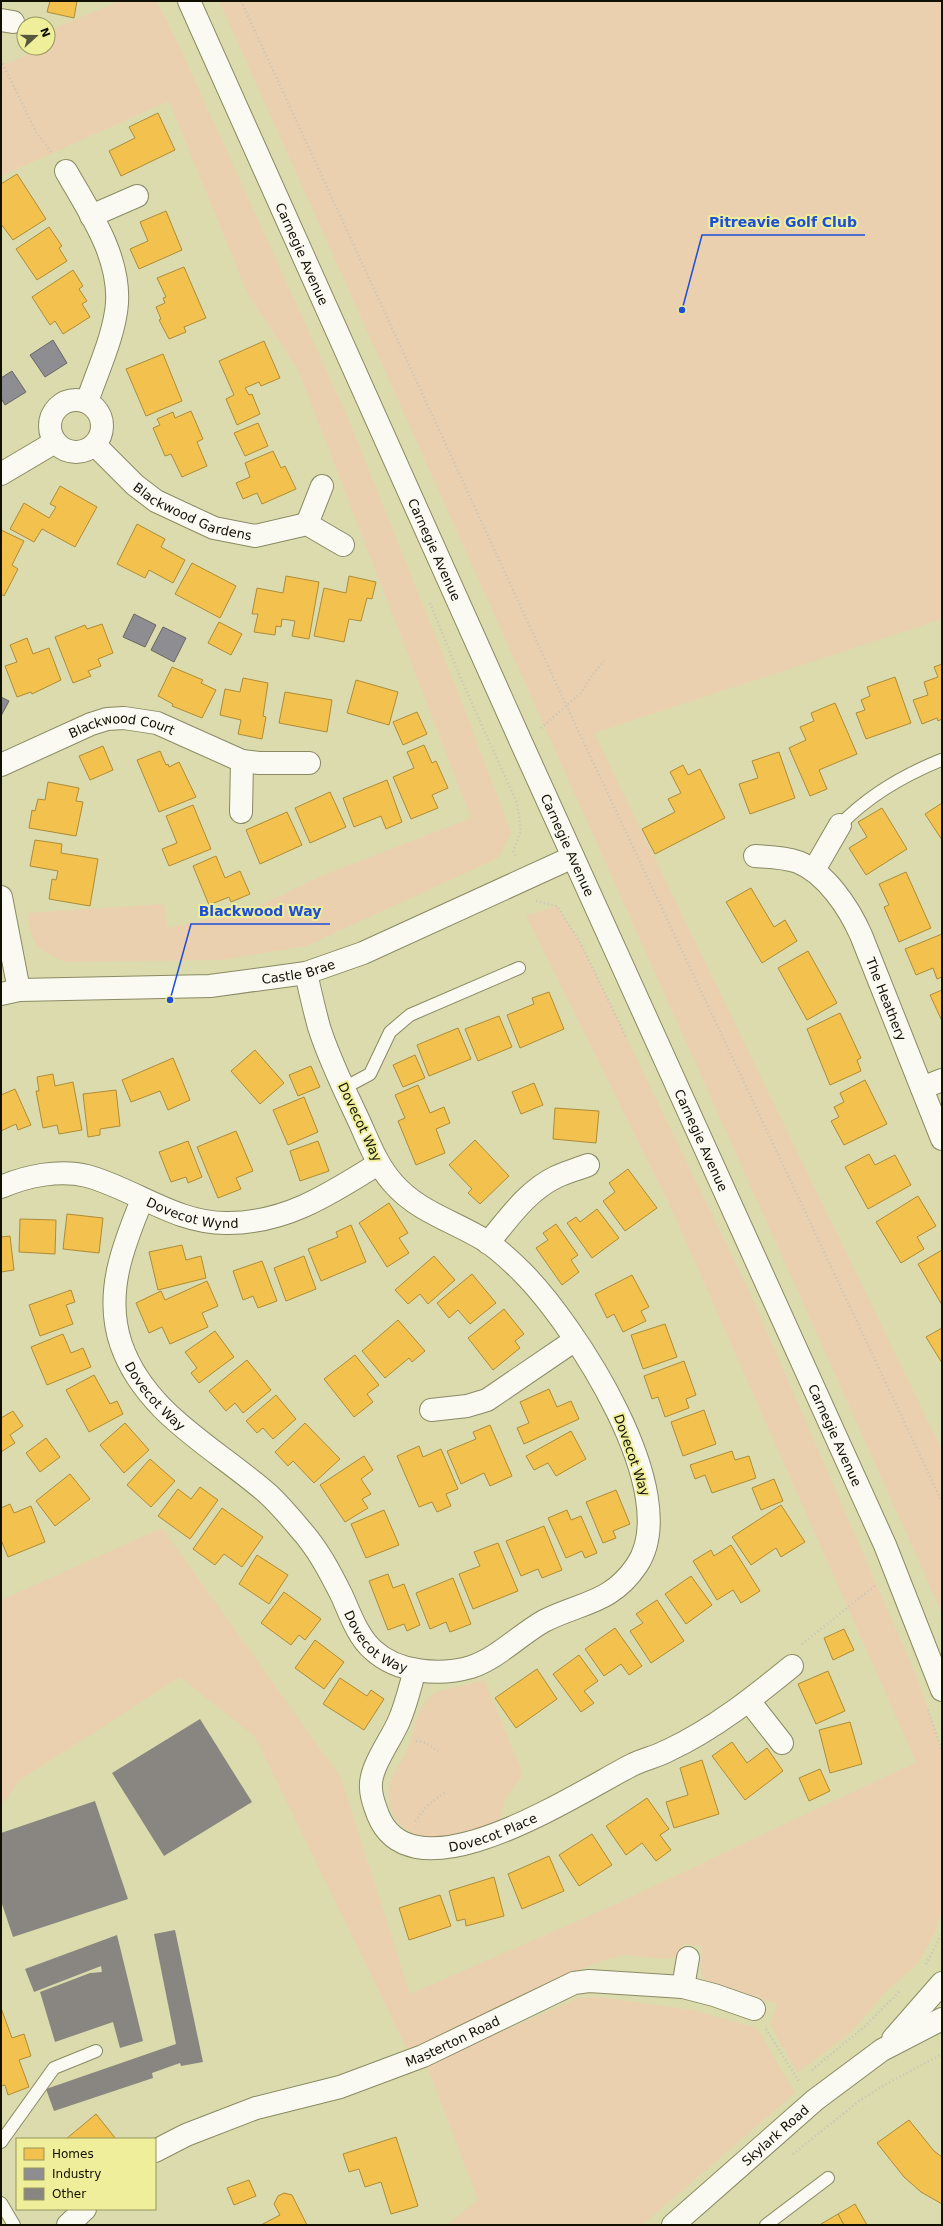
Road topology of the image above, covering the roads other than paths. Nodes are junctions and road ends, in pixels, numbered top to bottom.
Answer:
1 (189, 1) edge
2 (66, 171) road end
3 (137, 196) dead end
4 (91, 216) junction
5 (87, 402) junction
6 (55, 442) junction
7 (95, 445) junction
8 (1, 474) edge
9 (322, 486) dead end
10 (307, 524) junction
11 (343, 546) dead end
12 (941, 760) dead end
13 (242, 761) junction
14 (309, 763) dead end
15 (1, 765) edge
16 (241, 812) dead end
17 (840, 825) joint
18 (755, 856) dead end
19 (573, 857) junction
20 (814, 870) junction
21 (1, 897) edge
22 (519, 968) dead end
23 (306, 973) junction
24 (10, 992) edge
25 (942, 1080) edge
26 (344, 1088) junction
27 (922, 1088) junction
28 (942, 1140) edge
29 (378, 1164) junction
30 (588, 1165) dead end
31 (1, 1187) edge
32 (142, 1200) junction
33 (488, 1243) junction
34 (575, 1340) junction
35 (431, 1410) dead end
36 (792, 1666) road end
37 (415, 1670) junction
38 (942, 1690) edge
39 (749, 1701) junction
40 (782, 1743) dead end
41 (688, 1958) dead end
42 (942, 1983) edge
43 (683, 1987) junction
44 (754, 2009) road end
45 (942, 2019) edge
46 (882, 2050) junction
47 (96, 2051) dead end
48 (1, 2142) edge
49 (156, 2150) edge
50 (828, 2178) dead end
51 (1, 2203) edge
52 (84, 2210) edge
53 (14, 2225) edge
54 (68, 2225) edge
55 (673, 2225) edge
56 (766, 2225) edge

1 - 19 street, Carnegie Avenue
2 - 4 street
3 - 4 street
4 - 5 street
5 - 6 street
5 - 7 street
6 - 7 street
6 - 8 street
7 - 10 street, Blackwood Gardens
9 - 10 street
10 - 11 street
12 - 17 lane
13 - 14 street, Blackwood Court
13 - 15 street, Blackwood Court
13 - 16 street
17 - 20 street
18 - 20 street, The Heathery
19 - 23 street, Castle Brae
19 - 38 street, Carnegie Avenue
20 - 27 street, The Heathery
21 - 24 street
22 - 26 lane
23 - 24 street, Castle Brae
23 - 26 street, Dovecot Way
25 - 27 street
26 - 29 street, Dovecot Way
27 - 28 street, The Heathery
29 - 32 street, Dovecot Wynd
29 - 33 street, Dovecot Way
30 - 33 street
31 - 32 street, Dovecot Wynd
32 - 37 street, Dovecot Way
33 - 34 street, Dovecot Way
34 - 35 street
34 - 37 street, Dovecot Way
36 - 39 street, Dovecot Place
37 - 39 street, Dovecot Place
39 - 40 street
41 - 43 street
42 - 46 street, Skylark Road
43 - 44 street, Masterton Road
43 - 49 street, Masterton Road
45 - 46 street, Skylark Road
46 - 55 street, Skylark Road
47 - 48 lane
50 - 56 lane
51 - 53 lane
52 - 54 street

